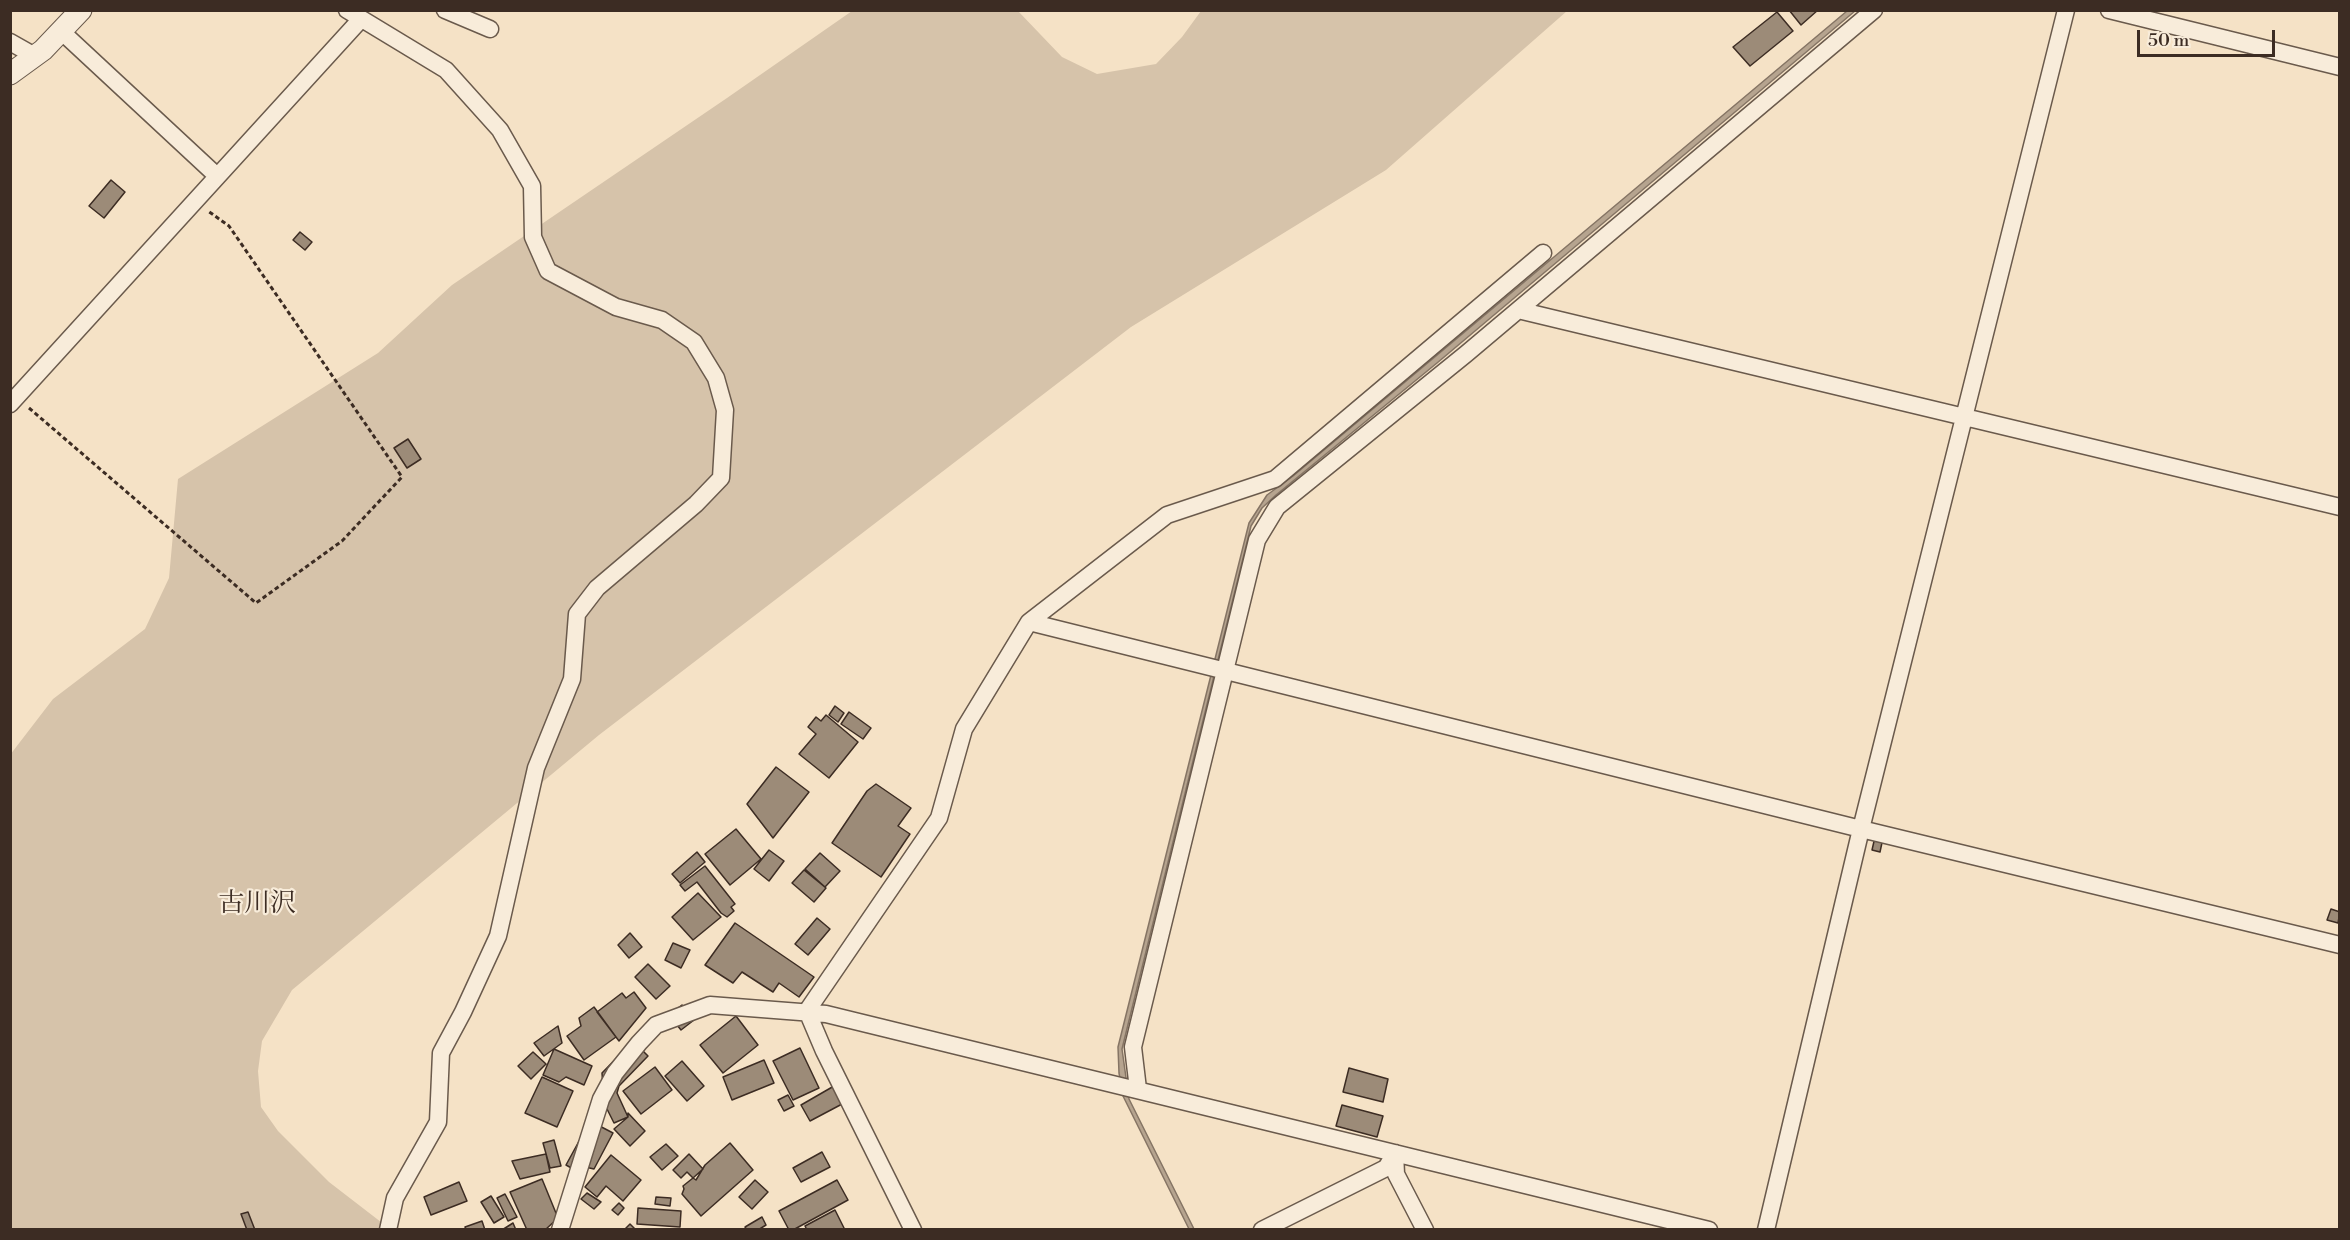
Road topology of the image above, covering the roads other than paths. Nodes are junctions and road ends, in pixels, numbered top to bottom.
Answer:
1 (81, 10) edge
2 (445, 10) edge
3 (1874, 10) edge
4 (2066, 10) edge
5 (2109, 10) edge
6 (354, 15) edge
7 (490, 28) dead end
8 (61, 31) junction
9 (10, 42) edge
10 (33, 56) junction
11 (2340, 67) edge
12 (10, 74) edge
13 (217, 176) junction
14 (1543, 253) dead end
15 (1518, 309) junction
16 (14, 400) edge
17 (1964, 417) junction
18 (2340, 507) edge
19 (1029, 622) junction
20 (1225, 670) junction
21 (1861, 829) junction
22 (2340, 945) edge
23 (807, 1011) junction
24 (1138, 1089) junction
25 (1395, 1153) junction
26 (388, 1230) edge
27 (560, 1230) edge
28 (913, 1230) edge
29 (1262, 1230) edge
30 (1425, 1230) edge
31 (1709, 1230) edge
32 (1766, 1230) edge

1 - 8 street
2 - 7 street
3 - 15 street
4 - 17 street
5 - 11 street
6 - 13 street
6 - 26 street
8 - 10 street
8 - 13 street
9 - 10 street
10 - 12 street
13 - 16 street
14 - 19 street
15 - 17 street
15 - 20 street
17 - 18 street
17 - 21 street
19 - 20 street
19 - 23 street
20 - 21 street
20 - 24 street
21 - 22 street
21 - 32 street
23 - 24 street
23 - 27 street
23 - 28 street
24 - 25 street
25 - 29 street
25 - 30 street
25 - 31 street

